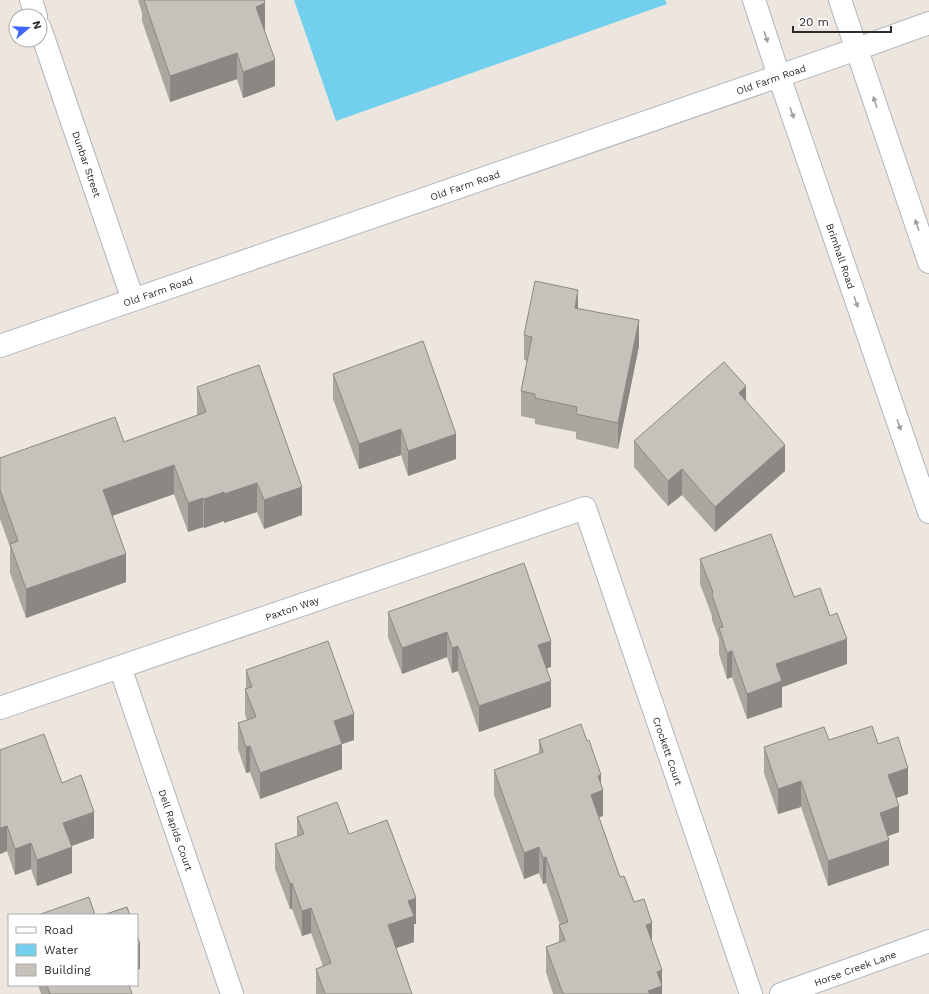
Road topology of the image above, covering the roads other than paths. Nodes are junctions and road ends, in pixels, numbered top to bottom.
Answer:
1 (754, 0) edge
2 (840, 0) edge
3 (929, 23) edge
4 (47, 48) edge
5 (857, 49) junction
6 (779, 76) junction
7 (929, 262) edge
8 (133, 300) junction
9 (0, 346) edge
10 (585, 508) joint
11 (929, 512) edge
12 (120, 667) junction
13 (0, 708) edge
14 (929, 941) edge
15 (232, 994) edge
16 (751, 994) edge
17 (781, 994) edge

1 -> 6 street, Brimhall Road
2 - 5 street
3 - 5 street, Old Farm Road
4 - 8 street, Dunbar Street
5 - 6 street, Old Farm Road
7 -> 5 street
6 - 8 street, Old Farm Road
6 -> 11 street, Brimhall Road
8 - 9 street, Old Farm Road
10 - 12 street, Paxton Way
10 - 16 street, Crockett Court
12 - 13 street, Paxton Way
12 - 15 street, Dell Rapids Court
14 - 17 street, Horse Creek Lane

